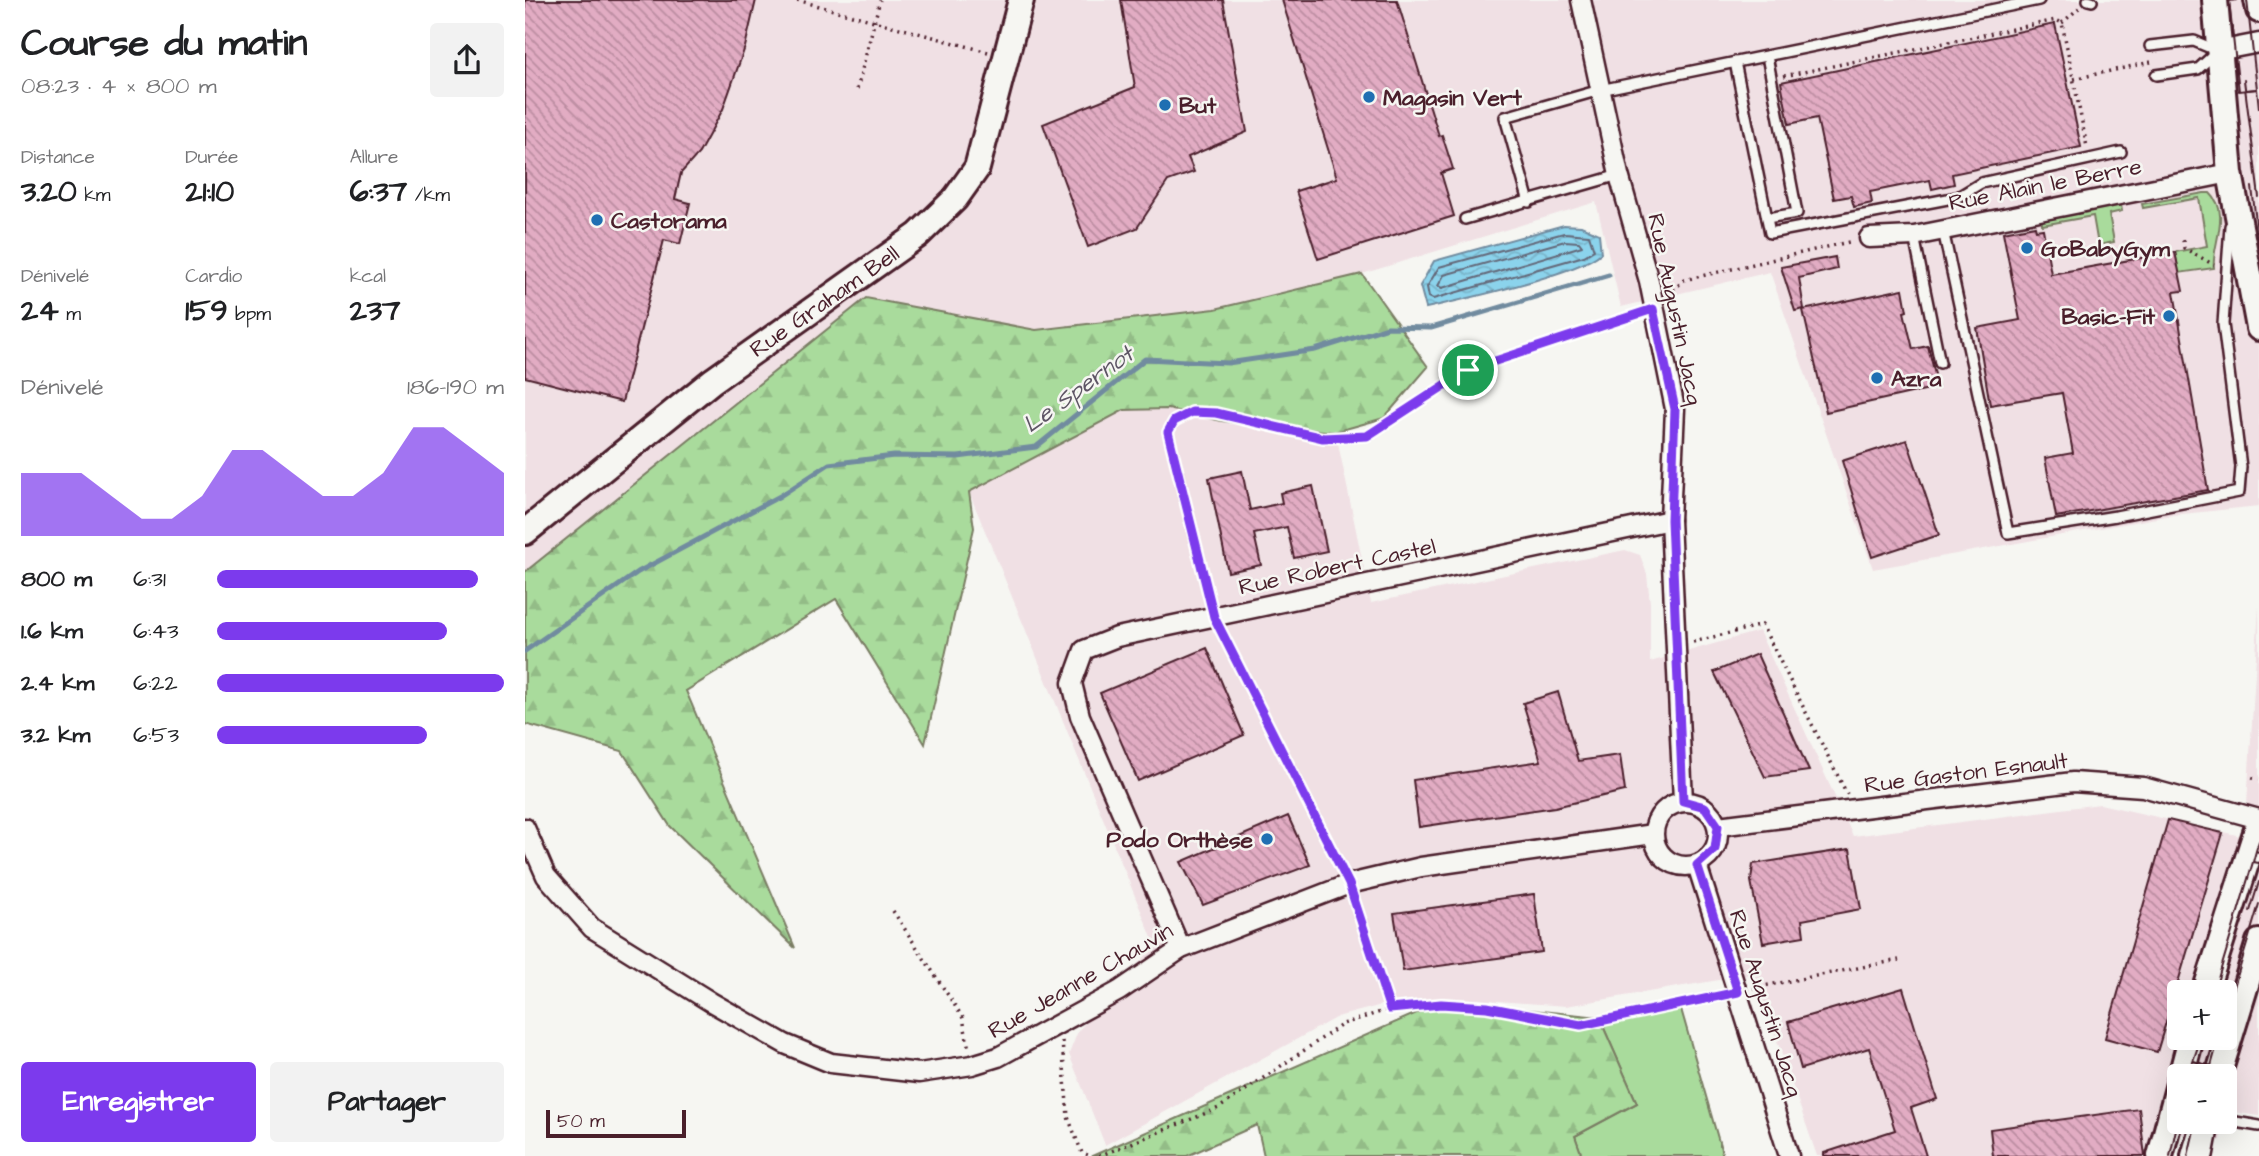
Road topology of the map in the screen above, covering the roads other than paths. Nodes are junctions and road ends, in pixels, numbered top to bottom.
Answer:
1 (1021, 0) edge
2 (1581, 0) edge
3 (2039, 0) edge
4 (2215, 0) edge
5 (2257, 0) edge
6 (2259, 10) edge
7 (2259, 43) edge
8 (2150, 46) dead end
9 (2218, 51) junction
10 (1767, 56) junction
11 (1735, 62) junction
12 (2156, 75) dead end
13 (1600, 90) junction
14 (2121, 152) dead end
15 (1619, 176) junction
16 (2231, 181) junction
17 (1529, 202) junction
18 (1767, 218) junction
19 (1465, 219) dead end
20 (1943, 230) junction
21 (1914, 236) junction
22 (1869, 238) road end
23 (2259, 328) edge
24 (1940, 363) dead end
25 (1671, 520) junction
26 (525, 532) edge
27 (1683, 801) junction
28 (2259, 821) edge
29 (1718, 826) junction
30 (525, 828) edge
31 (1653, 834) junction
32 (1697, 865) junction
33 (2259, 942) edge
34 (1181, 949) junction
35 (2209, 980) edge
36 (2188, 1050) edge
37 (2222, 1064) edge
38 (2237, 1122) edge
39 (2259, 1126) edge
40 (2200, 1134) edge
41 (2213, 1134) edge
42 (1789, 1156) edge
43 (2159, 1156) edge
44 (2194, 1156) edge
45 (2208, 1156) edge

1 - 26 main road, Rue Graham Bell
2 - 13 street, Rue Augustin Jacq
3 - 10 lane
4 - 9 main road
5 - 6 main road
7 - 9 street
8 - 9 lane
9 - 12 lane
9 - 16 main road
10 - 11 lane
10 - 18 lane
11 - 13 lane
11 - 18 lane
13 - 15 street, Rue Augustin Jacq
13 - 17 lane
14 - 18 lane
15 - 17 lane
15 - 25 street, Rue Augustin Jacq
16 - 20 street, Rue Alain le Berre
16 - 20 lane
16 - 23 main road
17 - 19 lane
20 - 21 street, Rue Alain le Berre
21 - 22 street, Rue Alain le Berre
21 - 24 lane
25 - 27 street, Rue Augustin Jacq
25 - 34 street, Rue Robert Castel
27 - 29 street
27 - 31 street
28 - 29 street, Rue Gaston Esnault
28 - 35 main road
29 - 32 street
30 - 34 street, Rue Jeanne Chauvin
31 - 32 street
31 - 34 street, Rue Jeanne Chauvin
32 - 42 street, Rue Augustin Jacq
33 - 37 main road
36 - 43 main road
38 - 39 lane
40 - 44 main road
41 - 45 lane

